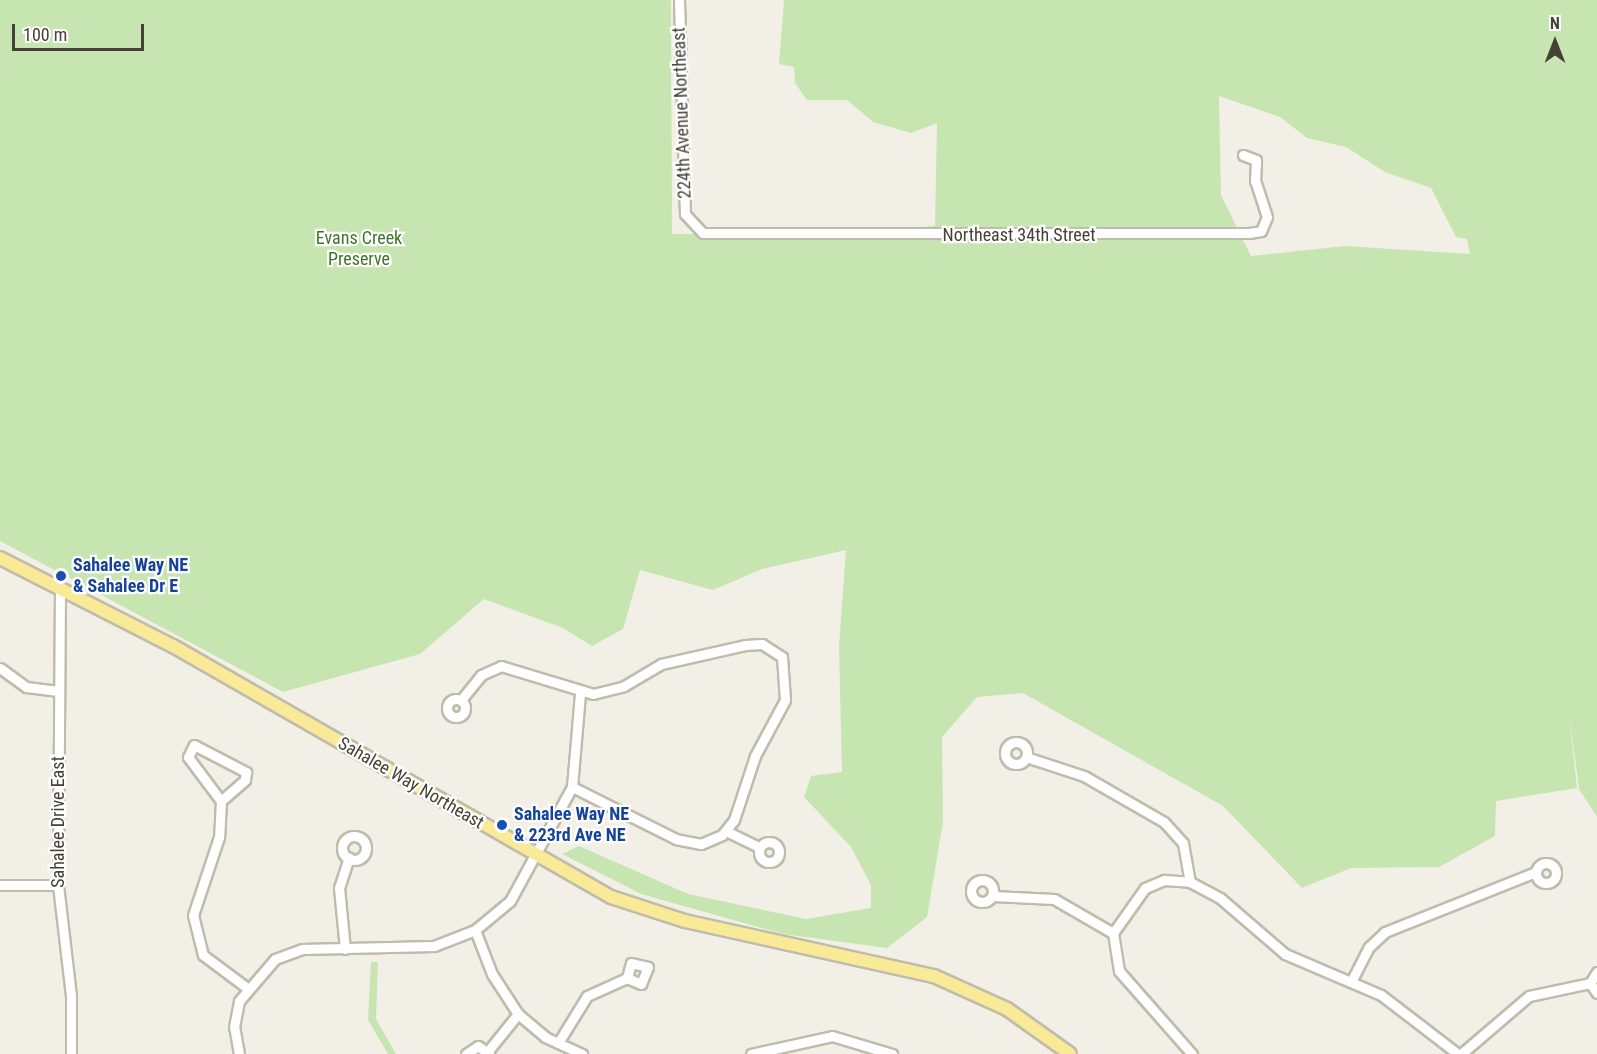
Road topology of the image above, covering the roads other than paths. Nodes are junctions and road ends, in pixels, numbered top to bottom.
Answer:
1 (679, 0) edge
2 (1243, 155) dead end
3 (691, 225) joint
4 (0, 558) edge
5 (60, 588) junction
6 (0, 668) edge
7 (58, 690) junction
8 (580, 694) junction
9 (461, 700) dead end
10 (1026, 757) dead end
11 (572, 787) junction
12 (221, 801) junction
13 (726, 831) junction
14 (759, 848) dead end
15 (536, 856) junction
16 (349, 858) dead end
17 (1536, 872) dead end
18 (1190, 882) junction
19 (0, 885) edge
20 (58, 885) junction
21 (993, 896) dead end
22 (475, 930) junction
23 (1113, 933) junction
24 (345, 949) junction
25 (1597, 972) edge
26 (627, 978) dead end
27 (1352, 981) junction
28 (1590, 983) junction
29 (246, 987) junction
30 (1597, 993) edge
31 (518, 1014) junction
32 (558, 1044) junction
33 (488, 1053) edge
34 (71, 1054) edge
35 (239, 1054) edge
36 (466, 1054) edge
37 (582, 1054) edge
38 (751, 1054) edge
39 (892, 1054) edge
40 (1070, 1054) edge
41 (1192, 1054) edge
42 (1460, 1054) edge

1 - 3 street, 224th Avenue Northeast
2 - 3 street, Northeast 34th Street
4 - 5 main road, Sahalee Way Northeast
5 - 7 street, Sahalee Drive East
5 - 15 main road, Sahalee Way Northeast
6 - 7 street
7 - 20 street, Sahalee Drive East
8 - 9 street
8 - 11 street
8 - 13 street
10 - 18 street
11 - 13 street
11 - 15 street
12 - 12 street
12 - 29 street
13 - 14 street
15 - 22 street
15 - 40 main road, Sahalee Way Northeast
16 - 24 street
17 - 27 street
18 - 23 street
18 - 27 street
19 - 20 street
20 - 34 street, Sahalee Drive East
21 - 23 street
22 - 24 street
22 - 31 street
23 - 41 street
24 - 29 street
25 - 28 street
26 - 32 street
27 - 42 street
28 - 30 street
28 - 42 street
29 - 35 street
31 - 32 street
31 - 33 street
32 - 37 street
33 - 36 street
38 - 39 street

